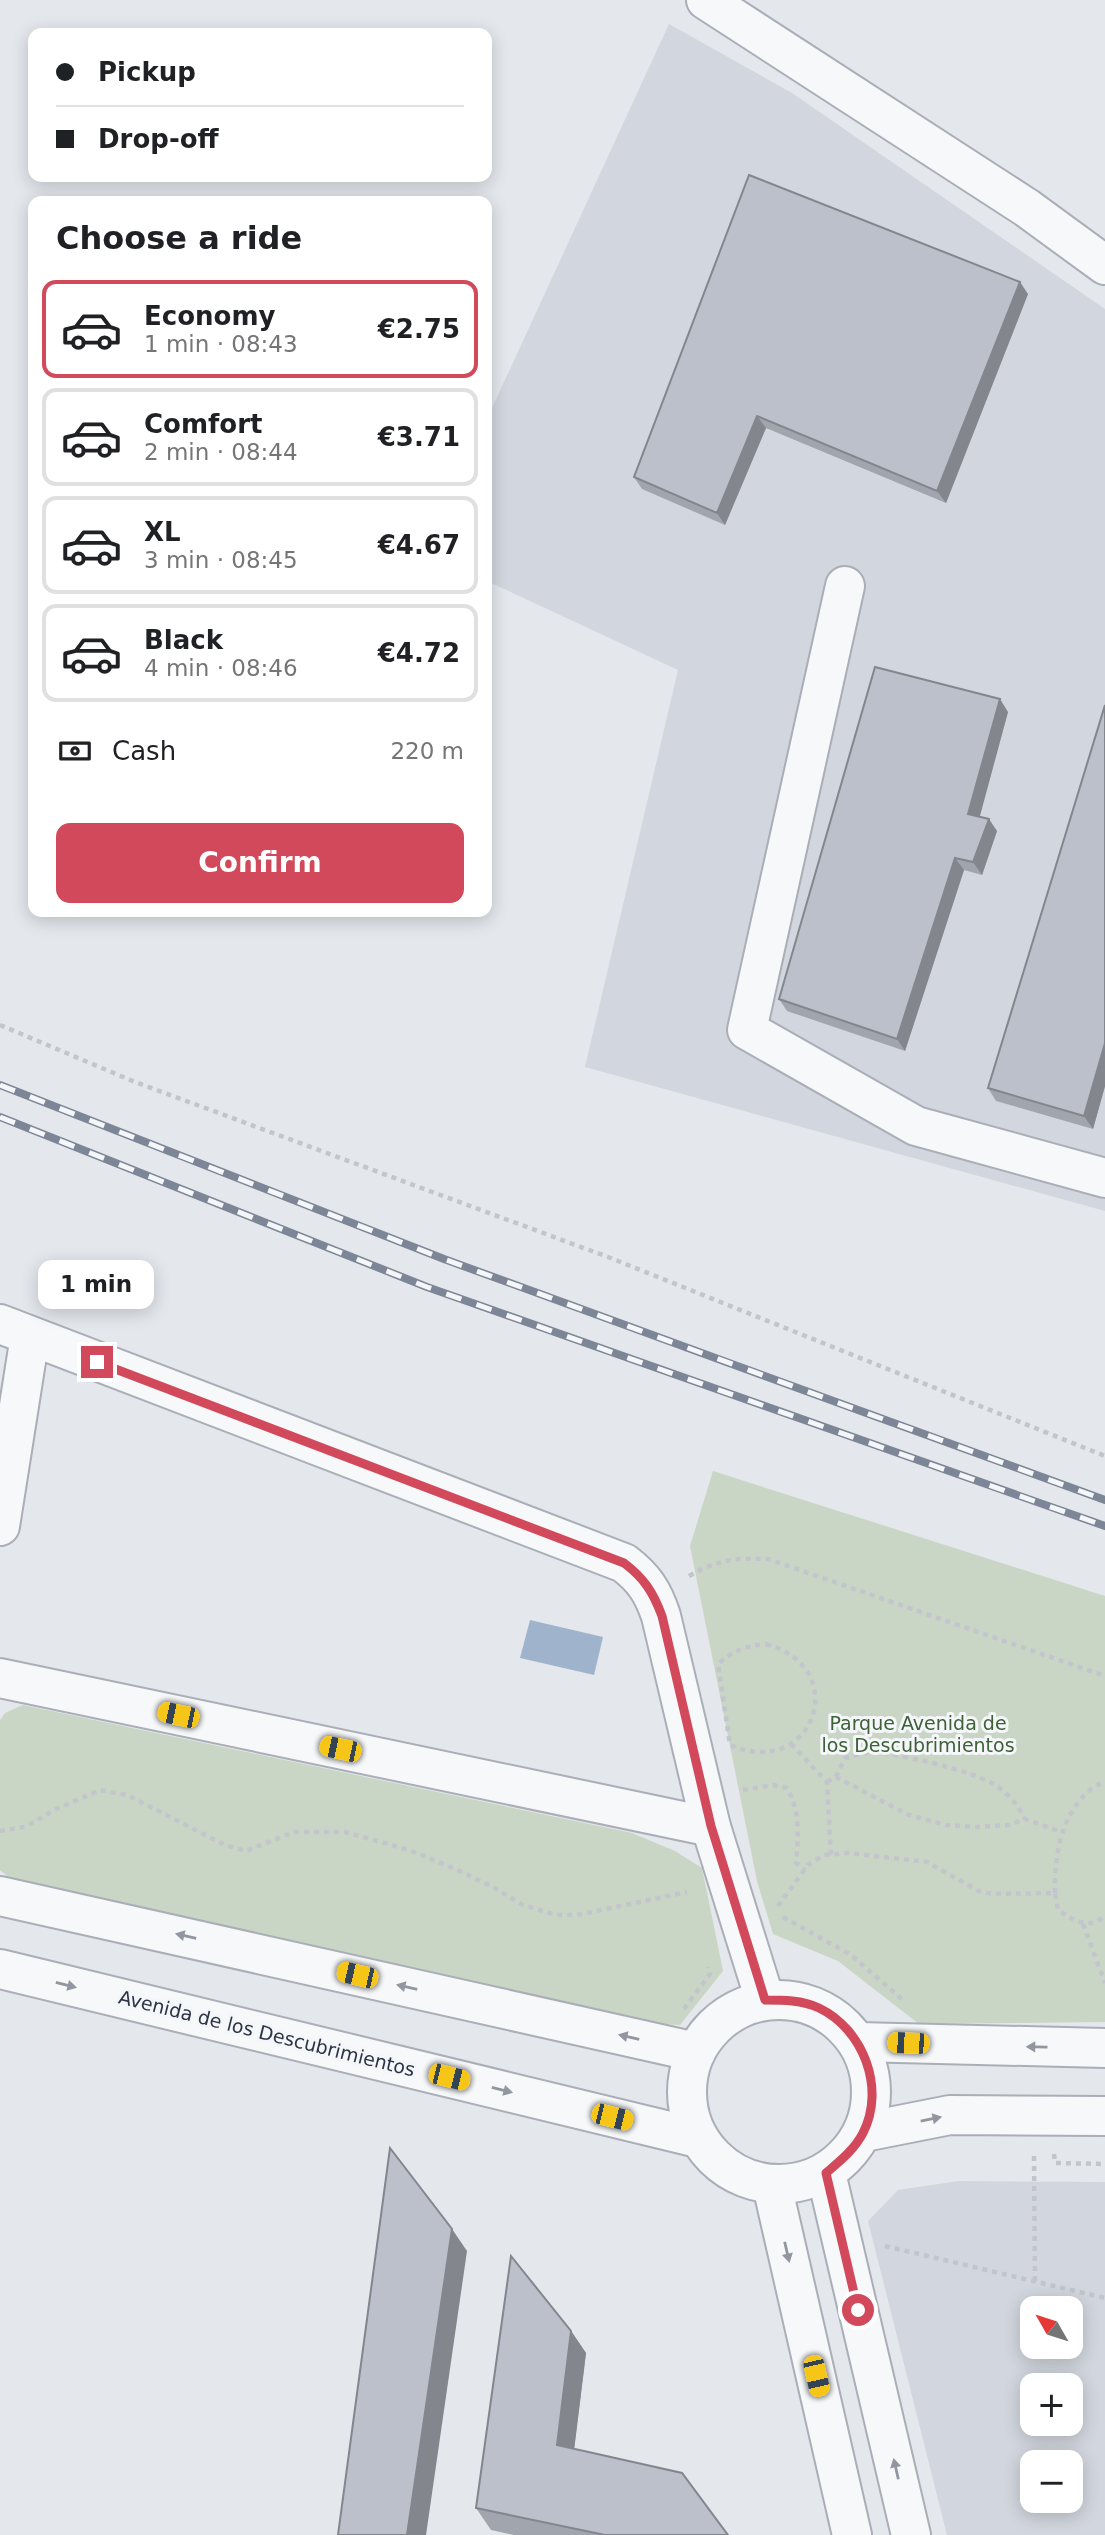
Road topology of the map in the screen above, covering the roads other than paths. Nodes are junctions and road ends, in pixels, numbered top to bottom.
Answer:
1 (706, 0) edge
2 (1105, 265) edge
3 (845, 586) dead end
4 (1105, 1178) edge
5 (15, 1330) edge
6 (0, 1526) edge
7 (0, 1678) edge
8 (708, 1812) junction
9 (0, 1896) edge
10 (0, 1969) edge
11 (765, 2000) junction
12 (858, 2042) junction
13 (1105, 2048) edge
14 (696, 2052) junction
15 (1105, 2116) edge
16 (863, 2132) junction
17 (698, 2138) junction
18 (826, 2173) junction
19 (772, 2185) junction
20 (852, 2535) edge
21 (911, 2535) edge

1 - 2 street
3 - 4 street
5 - 6 street
5 - 8 street
7 - 8 street
8 - 11 street
14 -> 9 street
10 -> 17 street, Avenida de los Descubrimientos
11 - 12 street
11 - 14 street
13 -> 12 street
12 - 16 street
14 - 17 street
16 -> 15 street
16 - 18 street
17 - 19 street
18 - 19 street
21 -> 18 street
19 -> 20 street

